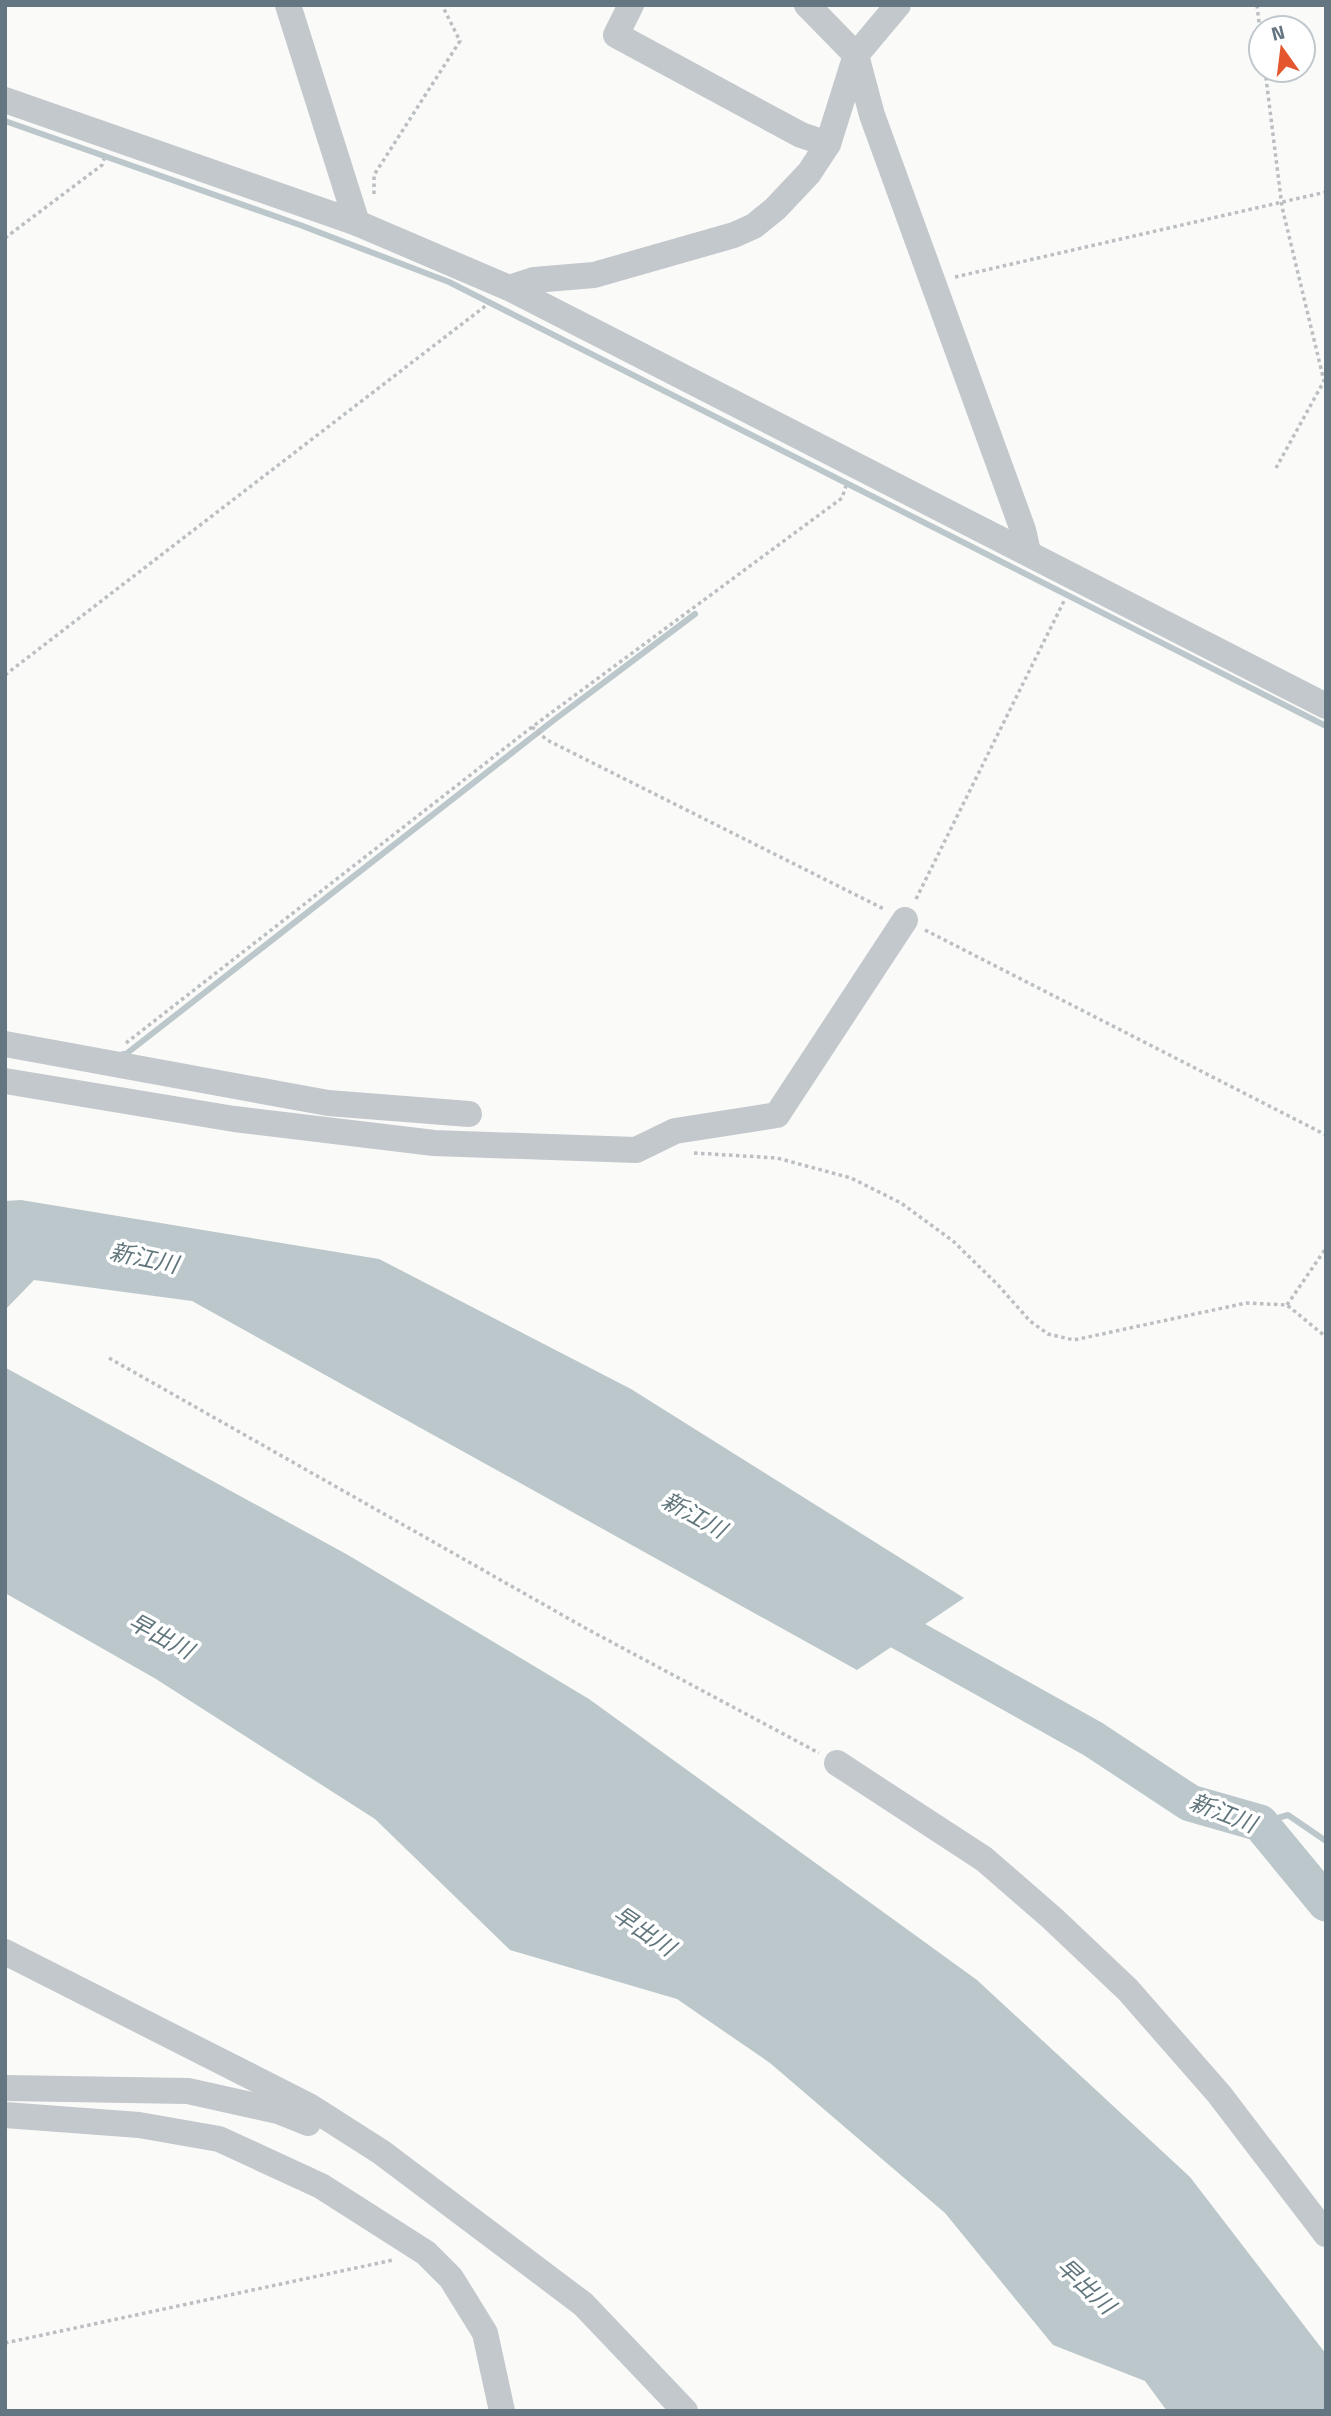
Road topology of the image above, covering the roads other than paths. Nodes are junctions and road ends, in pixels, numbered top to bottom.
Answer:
1 (288, 5) edge
2 (631, 5) edge
3 (807, 5) edge
4 (898, 5) edge
5 (856, 55) junction
6 (5, 100) edge
7 (828, 144) junction
8 (365, 226) junction
9 (509, 288) junction
10 (1028, 552) junction
11 (1326, 706) edge
12 (905, 920) road end
13 (5, 1044) edge
14 (5, 1081) edge
15 (469, 1114) dead end
16 (837, 1763) road end
17 (5, 1952) edge
18 (5, 2088) edge
19 (5, 2115) edge
20 (381, 2152) junction
21 (1326, 2234) edge
22 (502, 2411) edge
23 (685, 2411) edge

1 - 8 street
2 - 7 street
3 - 5 street
4 - 5 street
5 - 7 street
5 - 10 street
6 - 8 street
7 - 9 street
8 - 9 street
9 - 10 street
10 - 11 street
12 - 14 street
13 - 15 street
16 - 21 street
17 - 20 street
18 - 20 street
19 - 22 street
20 - 23 street

